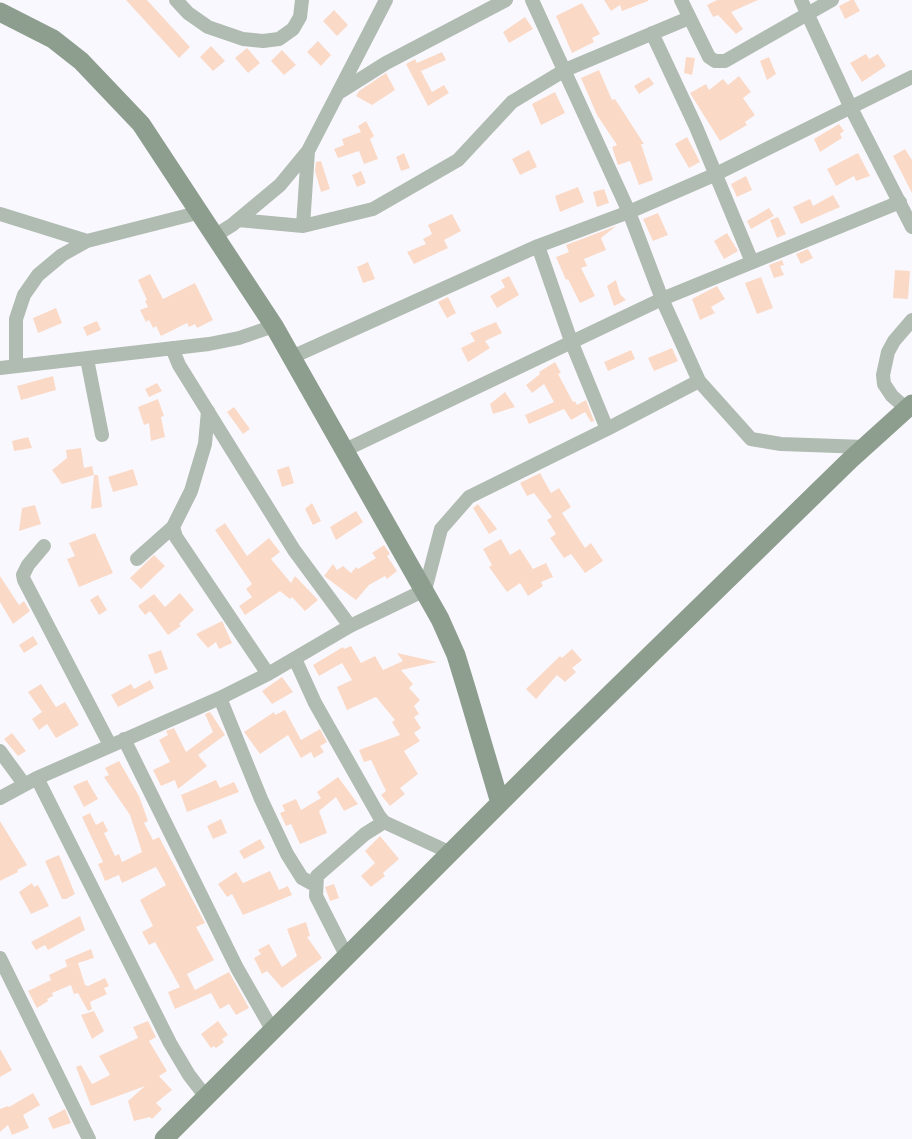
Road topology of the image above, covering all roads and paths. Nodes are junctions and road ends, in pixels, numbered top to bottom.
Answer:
1 (176, 0) edge
2 (302, 0) edge
3 (386, 0) edge
4 (506, 0) edge
5 (532, 0) edge
6 (681, 0) edge
7 (832, 0) edge
8 (804, 6) edge
9 (0, 12) edge
10 (689, 18) junction
11 (652, 33) junction
12 (565, 70) junction
13 (912, 77) edge
14 (339, 93) junction
15 (851, 108) junction
16 (308, 152) junction
17 (714, 175) junction
18 (900, 202) junction
19 (201, 212) junction
20 (629, 212) junction
21 (0, 214) edge
22 (238, 220) junction
23 (303, 226) junction
24 (912, 227) edge
25 (216, 235) junction
26 (87, 241) junction
27 (538, 246) junction
28 (752, 262) junction
29 (662, 299) junction
30 (912, 320) edge
31 (274, 326) junction
32 (571, 341) junction
33 (172, 348) junction
34 (292, 357) junction
35 (87, 359) junction
36 (16, 366) junction
37 (0, 368) edge
38 (699, 381) junction
39 (909, 407) edge
40 (208, 412) junction
41 (607, 429) junction
42 (102, 435) dead end
43 (865, 447) junction
44 (345, 450) junction
45 (172, 527) junction
46 (44, 546) dead end
47 (137, 559) dead end
48 (425, 590) junction
49 (350, 626) junction
50 (295, 659) junction
51 (268, 674) junction
52 (220, 698) junction
53 (124, 739) junction
54 (110, 744) junction
55 (0, 751) edge
56 (37, 778) junction
57 (24, 784) junction
58 (0, 798) edge
59 (500, 803) junction
60 (384, 822) junction
61 (451, 853) junction
62 (315, 885) junction
63 (347, 957) junction
64 (0, 958) edge
65 (273, 1031) junction
66 (206, 1097) junction
67 (88, 1139) edge
68 (164, 1139) edge

1 - 2 street
3 - 14 street
4 - 14 street
5 - 12 street
6 - 10 street
7 - 8 street
8 - 10 street
8 - 15 street
9 - 19 street
10 - 11 street
11 - 12 street
11 - 17 street
12 - 20 street
12 - 23 street
13 - 15 street
14 - 16 street
15 - 17 street
15 - 18 street
16 - 22 street
16 - 23 street
17 - 20 street
17 - 28 street
18 - 24 street
18 - 28 street
19 - 25 street
19 - 26 street
20 - 27 street
20 - 29 street
21 - 26 street
22 - 23 street
22 - 25 street
25 - 31 street
26 - 36 street
27 - 32 street
27 - 34 street
28 - 29 street
29 - 32 street
29 - 38 street
30 - 39 street
31 - 33 street
31 - 34 street
32 - 41 street
32 - 44 street
33 - 35 street
33 - 40 street
34 - 44 street
35 - 36 street
35 - 42 street
36 - 37 street
38 - 41 street
38 - 43 street
39 - 43 street
40 - 45 street
40 - 49 street
41 - 48 street
43 - 59 street
44 - 48 street
45 - 47 street
45 - 51 street
46 - 54 street
48 - 49 street
48 - 59 street
49 - 50 street
50 - 51 street
50 - 60 street
51 - 52 street
52 - 53 street
52 - 62 street
53 - 54 street
53 - 65 street
54 - 56 street
55 - 57 street
56 - 57 street
56 - 66 street
57 - 58 street
59 - 61 street
60 - 61 street
60 - 62 street
61 - 63 street
62 - 63 street
63 - 65 street
64 - 67 street
65 - 66 street
66 - 68 street

